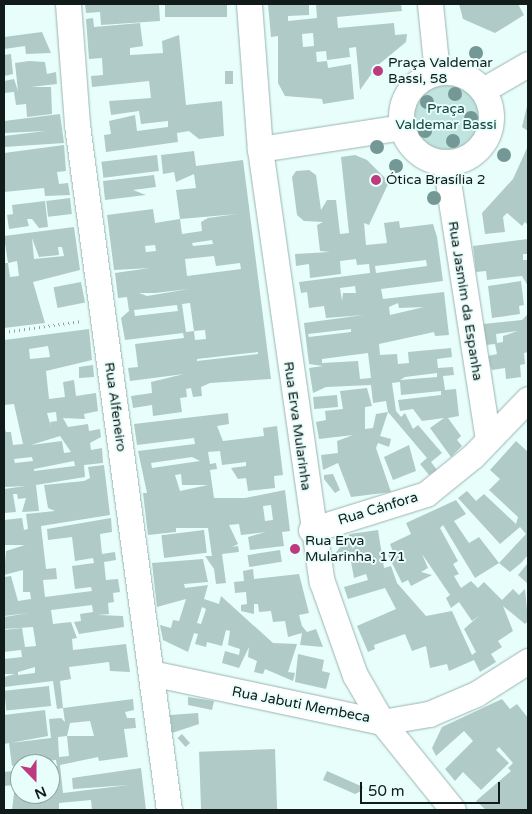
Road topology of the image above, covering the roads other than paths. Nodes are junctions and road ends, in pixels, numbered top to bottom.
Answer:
1 (68, 4) edge
2 (250, 4) edge
3 (430, 4) edge
4 (528, 64) edge
5 (437, 72) junction
6 (483, 90) junction
7 (402, 127) junction
8 (260, 149) junction
9 (445, 162) junction
10 (528, 399) edge
11 (488, 440) junction
12 (311, 530) junction
13 (528, 660) edge
14 (151, 673) junction
15 (382, 722) junction
16 (169, 810) edge
17 (453, 810) edge

1 - 14 street, Rua Alfeneiro
2 - 8 street, Rua Erva Mularinha
3 - 5 street
4 - 6 street
5 - 6 street
5 - 7 street
6 - 9 street
7 - 8 street
7 - 9 street
8 - 12 street, Rua Erva Mularinha
9 - 11 street, Rua Jasmim da Espanha
10 - 11 street, Rua Cánfora
11 - 12 street, Rua Cánfora
12 - 15 street, Rua Erva Mularinha
13 - 15 street, Rua Jabuti Membeca
14 - 15 street, Rua Jabuti Membeca
14 - 16 street, Rua Alfeneiro
15 - 17 street, Rua Erva Mularinha

